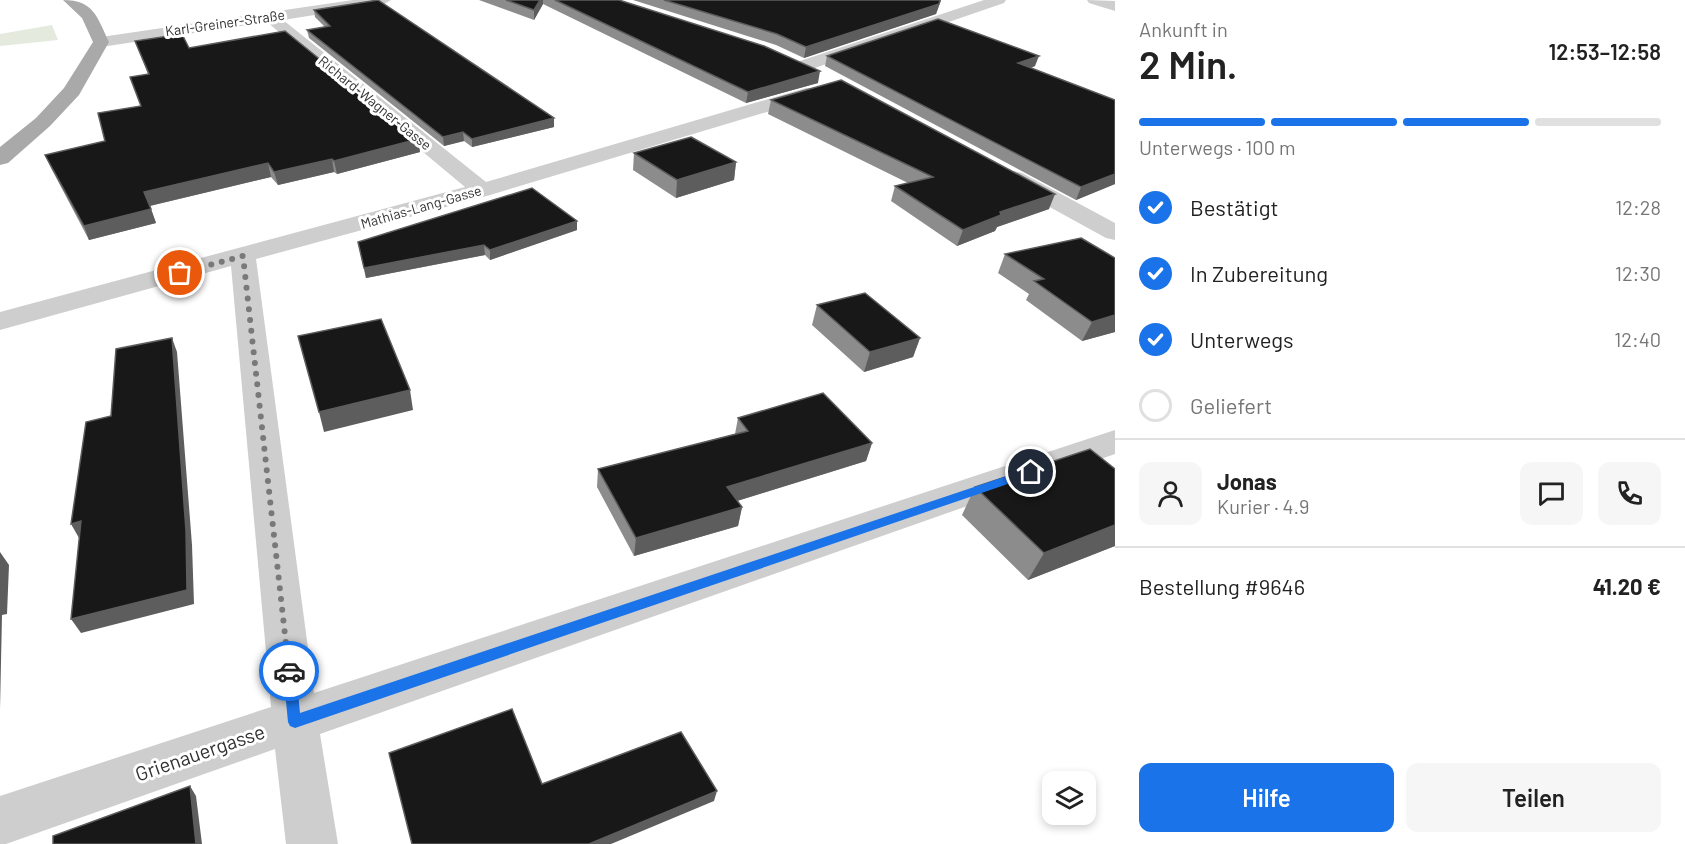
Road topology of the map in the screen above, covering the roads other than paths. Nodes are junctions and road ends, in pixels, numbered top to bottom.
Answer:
1 (70, 0) edge
2 (384, 0) edge
3 (999, 0) edge
4 (1094, 0) edge
5 (1115, 6) edge
6 (268, 16) junction
7 (101, 42) junction
8 (0, 158) edge
9 (993, 167) edge
10 (482, 190) junction
11 (1115, 233) edge
12 (243, 256) junction
13 (0, 321) edge
14 (1115, 442) edge
15 (295, 722) junction
16 (0, 821) edge
17 (312, 844) edge

1 - 7 main road
2 - 6 street, Karl-Greiner-Straße
3 - 10 street, Mathias-Lang-Gasse
4 - 5 street
6 - 7 street, Karl-Greiner-Straße
6 - 10 street, Richard-Wagner-Gasse
7 - 8 main road
9 - 11 street
10 - 12 street, Mathias-Lang-Gasse
12 - 13 street, Mathias-Lang-Gasse
12 - 15 street
14 - 15 street, Grienauergasse
15 - 16 street, Grienauergasse
15 - 17 street

